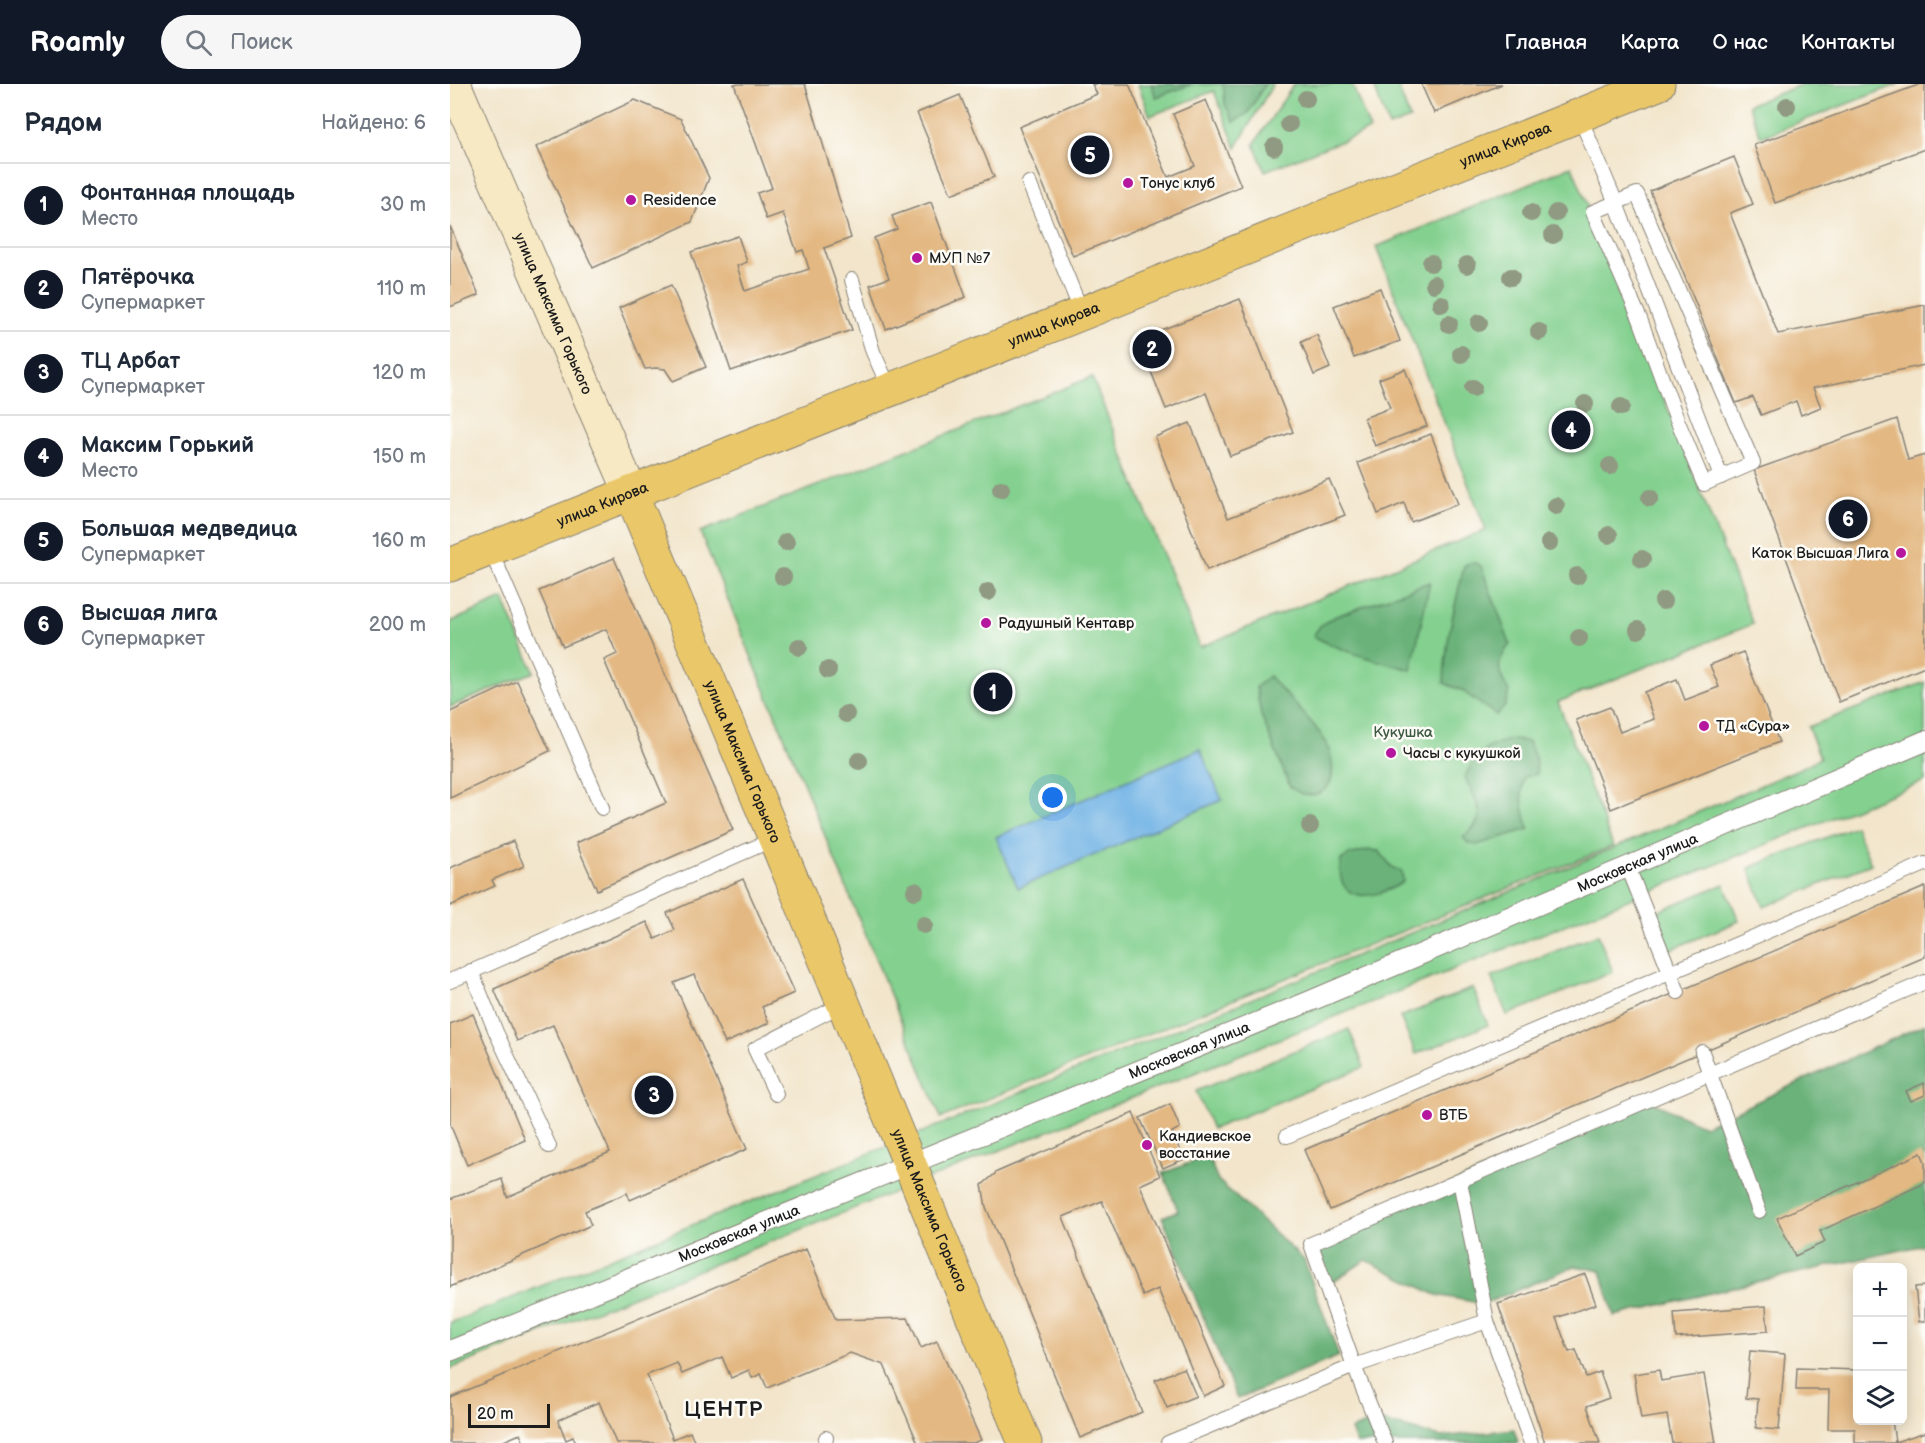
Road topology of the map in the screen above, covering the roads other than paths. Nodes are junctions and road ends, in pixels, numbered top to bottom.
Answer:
1 (454, 84) edge
2 (1644, 87) edge
3 (1579, 116) junction
4 (1029, 183) dead end
5 (1617, 202) junction
6 (852, 280) dead end
7 (1082, 313) junction
8 (890, 389) junction
9 (1721, 477) junction
10 (631, 493) junction
11 (490, 549) junction
12 (450, 565) edge
13 (1925, 741) edge
14 (602, 808) dead end
15 (774, 839) junction
16 (1925, 864) edge
17 (1628, 867) junction
18 (471, 971) junction
19 (1669, 974) junction
20 (450, 981) edge
21 (1925, 982) edge
22 (1678, 992) dead end
23 (843, 1004) junction
24 (1702, 1052) dead end
25 (1711, 1074) junction
26 (776, 1094) dead end
27 (1287, 1136) dead end
28 (549, 1146) dead end
29 (910, 1165) junction
30 (1460, 1181) junction
31 (1759, 1211) dead end
32 (1487, 1321) junction
33 (450, 1351) edge
34 (1354, 1366) junction
35 (1025, 1443) edge
36 (1168, 1443) edge
37 (1385, 1443) edge
38 (1532, 1443) edge

1 - 10 main road, улица Максима Горького
2 - 3 main road, улица Кирова
3 - 5 lane
3 - 7 main road, улица Кирова
4 - 7 lane
5 - 9 lane
5 - 9 lane
5 - 9 lane
6 - 8 lane
7 - 8 main road, улица Кирова
8 - 10 main road, улица Кирова
10 - 11 main road, улица Кирова
10 - 15 main road, улица Максима Горького
11 - 12 main road, улица Кирова
11 - 14 lane
13 - 17 street, Московская улица
15 - 18 lane
15 - 23 main road, улица Максима Горького
16 - 19 lane
17 - 19 lane
17 - 29 street, Московская улица
18 - 20 lane
18 - 28 lane
19 - 22 lane
19 - 27 lane
21 - 25 lane
23 - 26 lane
23 - 29 main road, улица Максима Горького
24 - 25 lane
25 - 30 lane
25 - 31 lane
29 - 33 street, Московская улица
29 - 35 main road, улица Максима Горького
30 - 32 lane
30 - 34 lane
32 - 34 lane
32 - 38 lane
34 - 36 lane
34 - 37 lane

